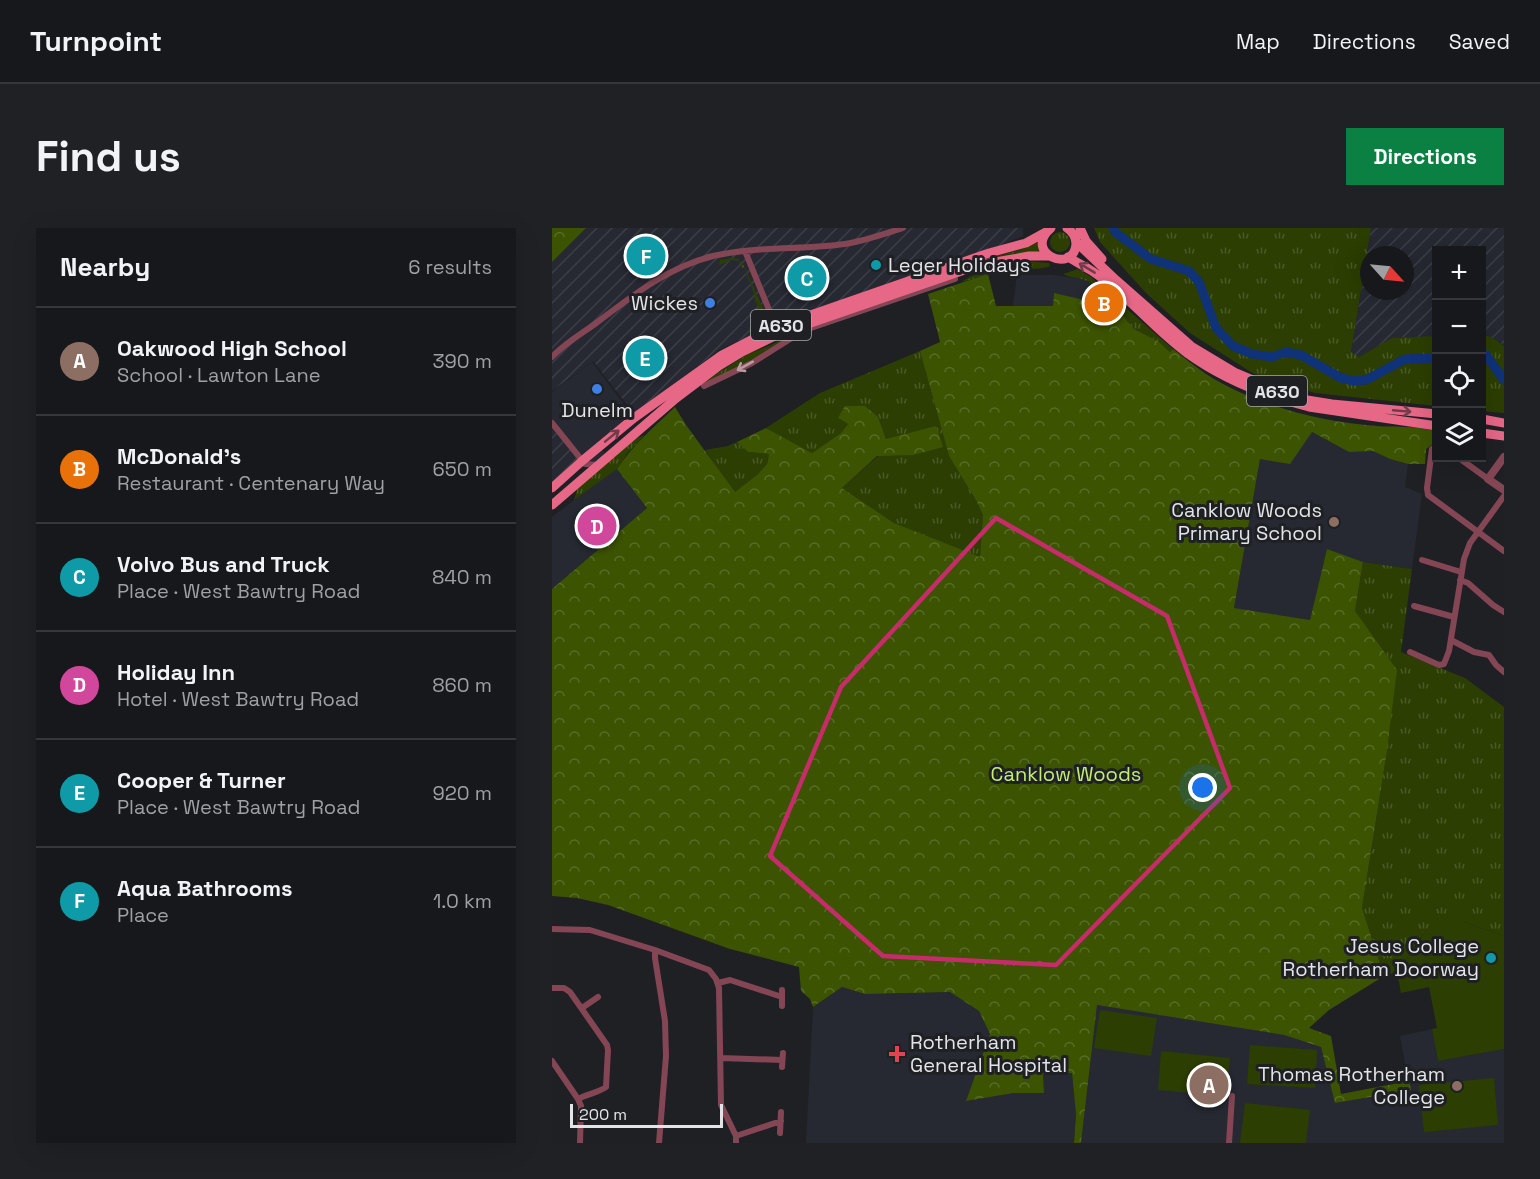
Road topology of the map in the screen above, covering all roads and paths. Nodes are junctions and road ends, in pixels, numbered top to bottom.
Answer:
1 (903, 228) edge
2 (1072, 229) edge
3 (1048, 230) edge
4 (883, 231) edge
5 (1076, 242) junction
6 (745, 251) junction
7 (1049, 256) junction
8 (1068, 257) junction
9 (979, 265) junction
10 (955, 279) joint
11 (1142, 303) junction
12 (776, 327) junction
13 (552, 357) edge
14 (704, 386) joint
15 (674, 399) junction
16 (1432, 414) edge
17 (1486, 420) edge
18 (552, 423) edge
19 (1501, 424) edge
20 (1432, 425) edge
21 (1486, 434) edge
22 (1504, 436) edge
23 (1432, 449) edge
24 (1504, 457) edge
25 (582, 461) junction
26 (1465, 462) edge
27 (599, 465) junction
28 (1488, 479) junction
29 (552, 488) edge
30 (1504, 490) edge
31 (1504, 496) edge
32 (552, 505) edge
33 (1478, 532) junction
34 (1504, 551) edge
35 (1422, 560) dead end
36 (1461, 572) junction
37 (1460, 580) junction
38 (1414, 606) dead end
39 (1504, 612) edge
40 (1454, 617) junction
41 (1450, 640) junction
42 (1410, 652) dead end
43 (1504, 672) edge
44 (552, 929) edge
45 (655, 950) junction
46 (718, 983) junction
47 (552, 988) edge
48 (597, 997) dead end
49 (782, 1006) dead end
50 (582, 1008) junction
51 (721, 1058) junction
52 (783, 1060) dead end
53 (552, 1061) edge
54 (1232, 1096) dead end
55 (578, 1099) junction
56 (781, 1112) dead end
57 (781, 1121) junction
58 (780, 1133) dead end
59 (736, 1139) edge
60 (580, 1143) edge
61 (660, 1143) edge
62 (1229, 1143) edge

1 - 4 street
2 - 5 main road, A630
2 - 11 main road, A630
3 - 7 main road, A630
3 - 12 main road, A630
4 - 6 street
5 - 8 main road
5 - 11 main road, A630
6 - 12 street
6 - 13 street
7 - 8 main road, A630
7 - 9 main road, A630
20 -> 8 main road, A630
9 - 10 main road
9 - 15 main road, A630
10 -> 14 street
11 -> 16 main road, A630
25 -> 12 main road, A630
14 - 15 main road
15 - 27 main road, A630
17 - 19 main road
18 - 25 street
21 - 22 main road
23 - 33 street
24 - 28 street
25 - 27 street
25 - 29 main road, A630
26 - 28 street
27 - 32 main road, A630
28 - 30 street
31 - 33 street
33 - 34 street
33 - 36 street
35 - 36 street
36 - 37 street
37 - 39 street
37 - 40 street
38 - 40 street
40 - 41 street
41 - 42 street
41 - 43 street
44 - 45 street
45 - 46 street
45 - 61 street
46 - 49 street
46 - 51 street
47 - 50 street
48 - 50 street
50 - 55 street
51 - 52 street
51 - 59 street
53 - 55 street
54 - 62 street
55 - 60 street
56 - 57 street
57 - 58 street
57 - 59 street

